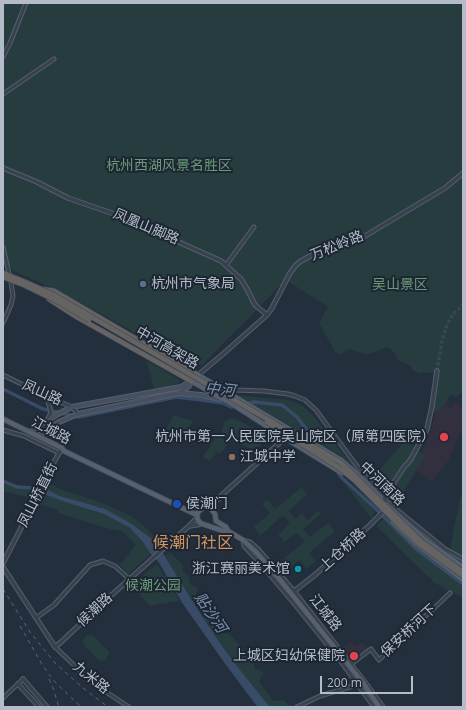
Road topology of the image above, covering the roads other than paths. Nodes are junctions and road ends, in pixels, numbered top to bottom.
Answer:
1 (26, 3) edge
2 (3, 57) edge
3 (54, 59) dead end
4 (3, 94) edge
5 (3, 168) edge
6 (463, 173) edge
7 (254, 227) dead end
8 (3, 247) edge
9 (226, 265) junction
10 (3, 273) edge
11 (3, 277) edge
12 (37, 288) junction
13 (45, 295) junction
14 (267, 315) junction
15 (3, 323) edge
16 (437, 371) tunnel mouth
17 (198, 374) junction
18 (3, 375) edge
19 (191, 380) junction
20 (215, 385) junction
21 (179, 393) junction
22 (44, 394) junction
23 (224, 399) junction
24 (72, 407) junction
25 (77, 414) junction
26 (3, 419) edge
27 (46, 421) junction
28 (3, 430) edge
29 (29, 432) junction
30 (38, 436) junction
31 (284, 439) junction
32 (62, 448) junction
33 (59, 453) junction
34 (385, 496) junction
35 (385, 502) junction
36 (209, 508) junction
37 (382, 514) junction
38 (197, 516) junction
39 (215, 517) junction
40 (204, 525) junction
41 (189, 526) junction
42 (228, 531) junction
43 (463, 559) edge
44 (3, 563) edge
45 (3, 567) edge
46 (463, 567) edge
47 (463, 572) edge
48 (463, 576) edge
49 (129, 579) junction
50 (463, 580) edge
51 (291, 593) junction
52 (450, 593) dead end
53 (36, 618) junction
54 (55, 647) junction
55 (351, 664) junction
56 (22, 679) joint
57 (357, 683) junction
58 (18, 684) junction
59 (3, 698) edge
60 (38, 707) edge
61 (47, 707) edge
62 (129, 707) edge
63 (297, 707) edge
64 (374, 707) edge
65 (380, 707) edge
66 (383, 707) edge

1 - 2 street
3 - 4 street
5 - 9 street, 凤凰山脚路
6 - 14 street, 万松岭路
7 - 9 street
8 - 15 street
9 - 14 street, 凤凰山脚路
10 - 12 highway, 中河高架路, bridge
11 - 13 highway, 中河高架路, bridge
12 - 17 highway, bridge
12 - 47 highway, 中河高架路, bridge
13 - 19 highway, bridge
13 - 48 highway, 中河高架路, bridge
14 - 17 street, 万松岭路
16 - 34 street
17 - 19 main road
17 - 20 main road, 中河南路
18 - 22 street, 凤山路
19 - 21 main road
19 - 23 main road, 中河南路
19 - 24 main road
20 - 34 street
20 - 35 main road, 中河南路, bridge
21 - 23 main road, 中河南路
21 - 25 main road, 中河南路
22 - 24 street, 凤山路
22 - 27 street
23 - 31 main road, 中河南路
24 - 25 street, 凤山路
24 - 27 main road
25 - 30 main road, 中河南路
26 - 29 main road, 江城路
27 - 29 main road
28 - 33 street
29 - 30 main road, 江城路
30 - 32 main road, 江城路
31 - 36 street
31 - 37 main road, 中河南路, bridge
32 - 33 street, 凤山桥直街
32 - 38 main road, 江城路
33 - 44 street, 凤山桥直街
34 - 35 street
34 - 43 street
35 - 37 street
35 - 46 main road, 中河南路
36 - 38 main road
36 - 39 main road, 江城路
37 - 50 main road, 中河南路
37 - 51 street, 上仓桥路
38 - 40 main road, 江城路
38 - 41 street, 候潮路
39 - 40 main road
39 - 42 main road, 江城路
40 - 41 street
40 - 42 main road, 江城路
41 - 49 street, 候潮路
42 - 51 main road, 江城路
45 - 53 street
49 - 53 street
49 - 54 street, 候潮路
51 - 55 street, 江城路
51 - 57 street, 江城路
51 - 65 main road, 江城路
52 - 55 street, 保安桥河下
53 - 54 street
54 - 62 street, 九米路
55 - 66 street, 江城路
56 - 58 street
56 - 61 street
57 - 63 street
57 - 64 street, 江城路
58 - 59 street
58 - 60 street

